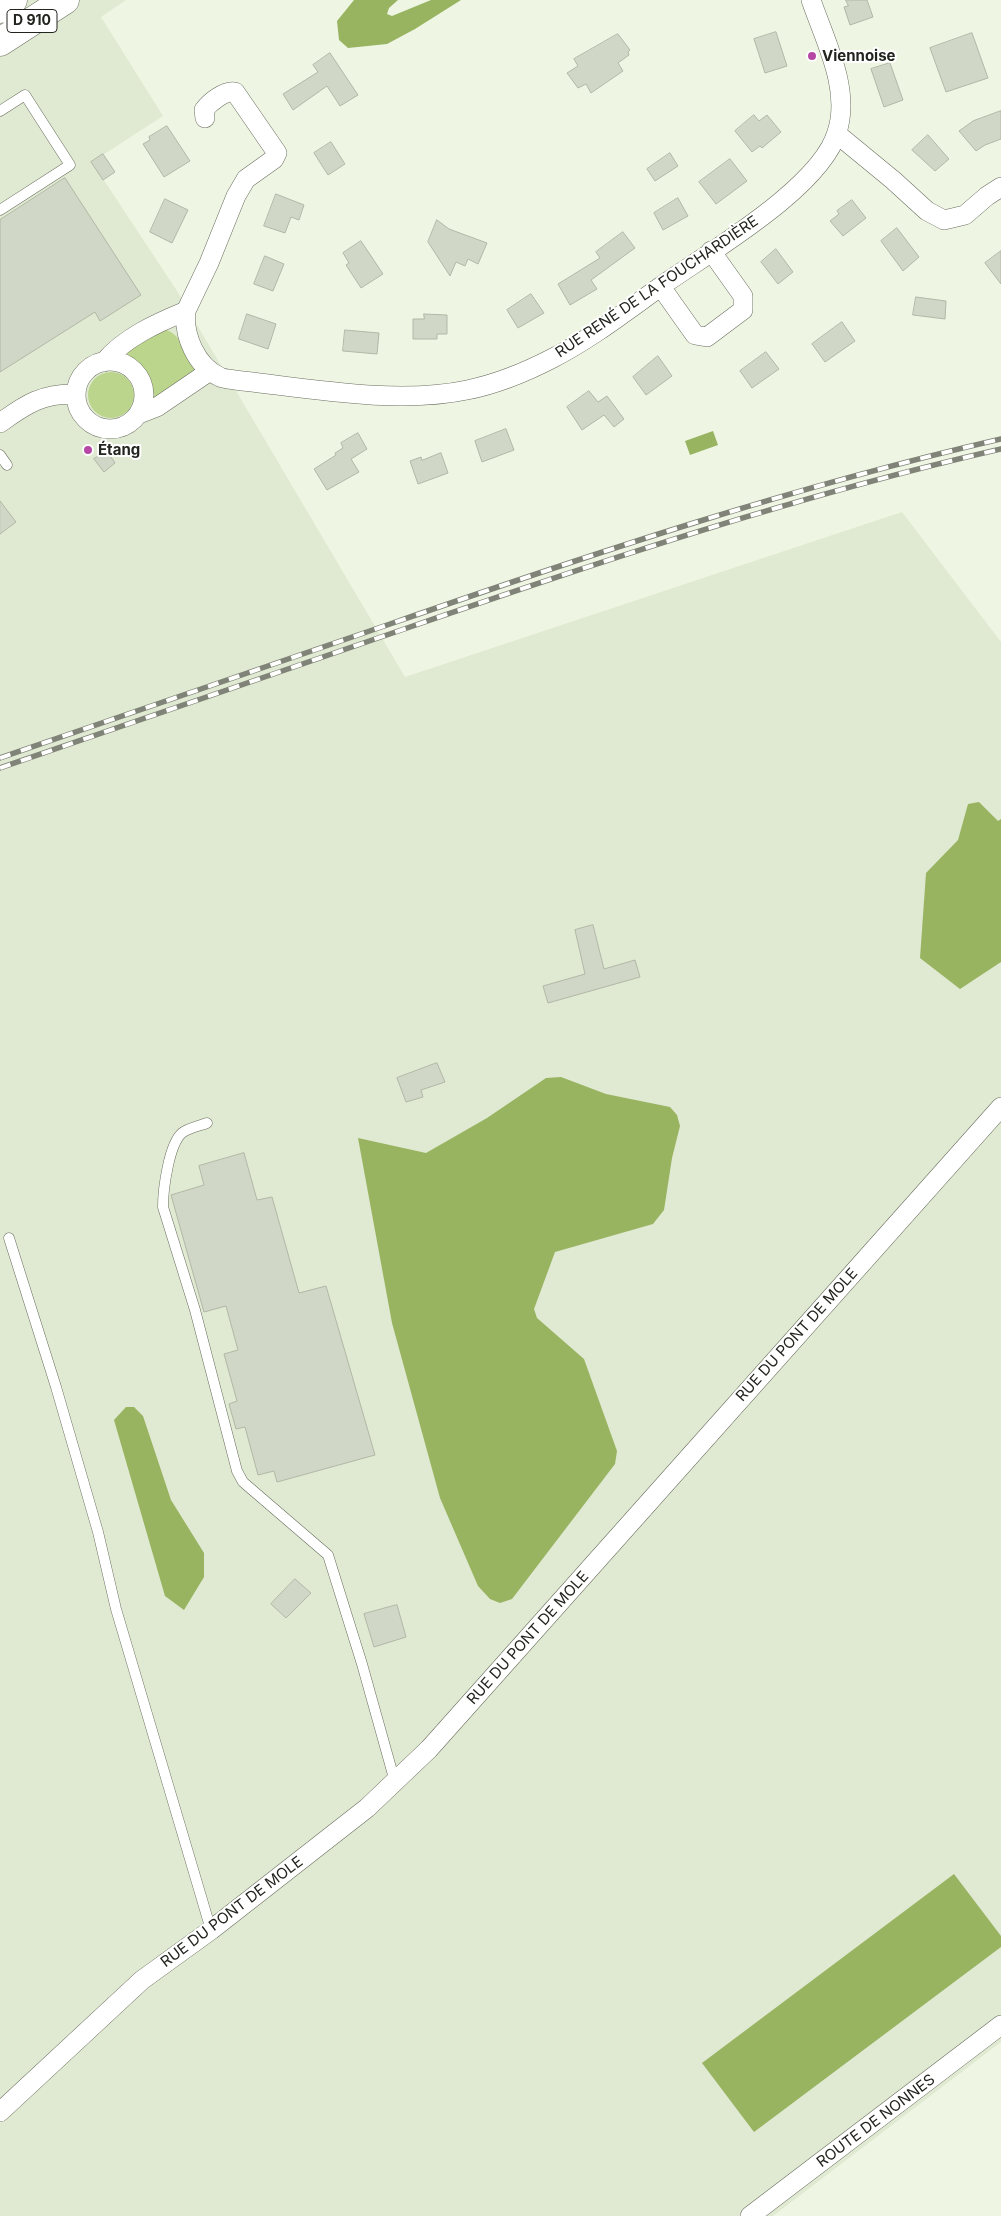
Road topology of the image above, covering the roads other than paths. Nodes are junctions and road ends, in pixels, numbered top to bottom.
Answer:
1 (14, 0) edge
2 (65, 0) edge
3 (811, 0) edge
4 (0, 9) edge
5 (0, 42) edge
6 (0, 112) edge
7 (205, 118) dead end
8 (837, 134) junction
9 (1001, 187) edge
10 (0, 210) edge
11 (711, 251) junction
12 (661, 287) junction
13 (186, 311) junction
14 (104, 362) junction
15 (210, 371) junction
16 (76, 394) junction
17 (139, 414) junction
18 (0, 423) edge
19 (0, 454) edge
20 (8, 465) dead end
21 (1001, 1107) edge
22 (207, 1123) dead end
23 (8, 1238) dead end
24 (395, 1782) junction
25 (211, 1930) junction
26 (1001, 2025) edge
27 (0, 2112) edge
28 (750, 2216) edge

1 - 4 main road, D 910
2 - 5 main road, D 910
3 - 8 street, RUE RENÉ DE LA FOUCHARDIÈRE
6 - 10 lane
7 - 13 street
8 - 9 street
8 - 11 street, RUE RENÉ DE LA FOUCHARDIÈRE
11 - 12 street, RUE RENÉ DE LA FOUCHARDIÈRE
11 - 12 street
12 - 15 street, RUE RENÉ DE LA FOUCHARDIÈRE
13 - 14 street
13 - 15 street
14 - 16 street
14 - 17 street
15 - 17 street
16 - 17 street
16 - 18 street
19 - 20 lane
21 - 24 street, RUE DU PONT DE MOLE
22 - 24 lane
23 - 25 lane
24 - 25 street, RUE DU PONT DE MOLE
25 - 27 street, RUE DU PONT DE MOLE
26 - 28 street, ROUTE DE NONNES

